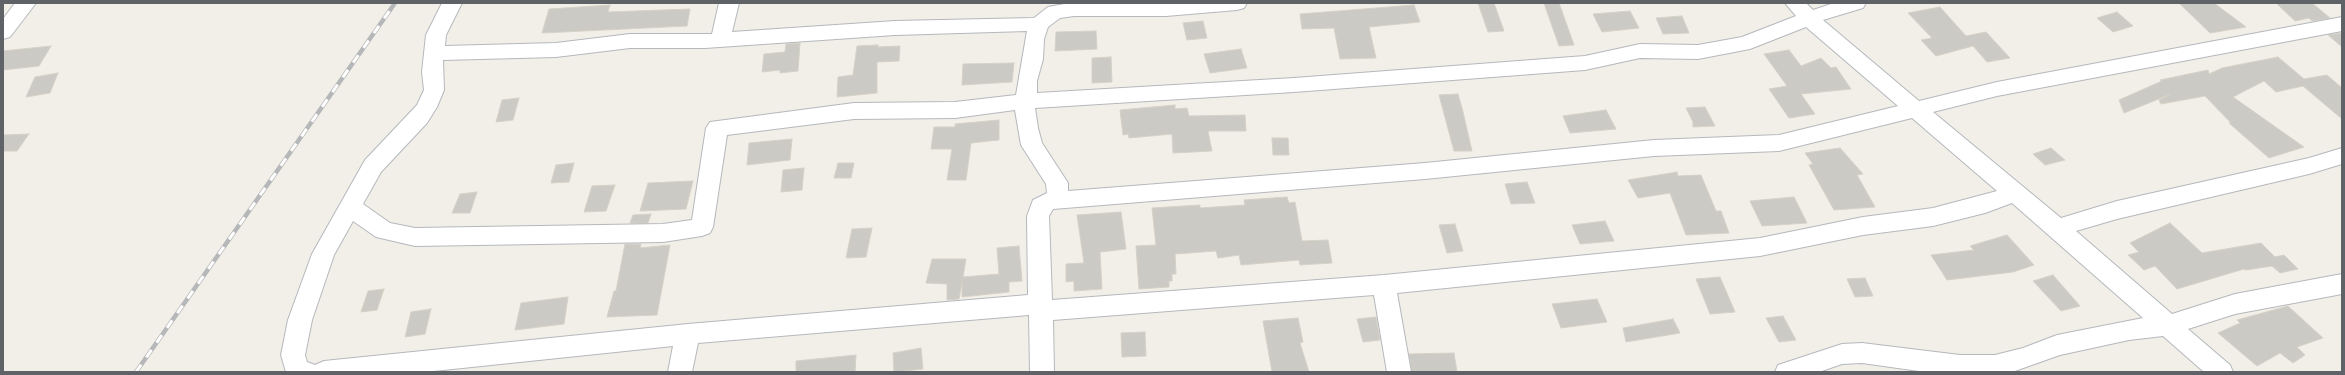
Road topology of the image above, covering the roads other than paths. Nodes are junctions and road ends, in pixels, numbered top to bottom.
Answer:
1 (26, 3) edge
2 (452, 3) edge
3 (729, 3) edge
4 (1237, 3) edge
5 (1856, 3) edge
6 (1802, 10) edge
7 (1039, 24) junction
8 (2342, 24) edge
9 (3, 32) edge
10 (720, 40) junction
11 (434, 54) junction
12 (1024, 101) junction
13 (1915, 108) junction
14 (2342, 156) edge
15 (2015, 193) junction
16 (1058, 200) junction
17 (350, 206) junction
18 (2057, 228) junction
19 (2342, 284) edge
20 (1384, 285) junction
21 (1040, 308) junction
22 (2169, 325) junction
23 (688, 334) junction
24 (306, 372) edge
25 (324, 372) edge
26 (680, 372) edge
27 (1042, 372) edge
28 (1399, 372) edge
29 (1787, 372) edge
30 (2221, 372) edge

1 - 9 street
2 - 11 street
3 - 10 street
4 - 7 street
5 - 6 street
6 - 12 street
6 - 13 street
7 - 10 street
7 - 12 street
8 - 13 street
10 - 11 street
11 - 17 street
12 - 16 street
12 - 17 street
13 - 15 street
13 - 16 street
14 - 18 street
15 - 18 street
15 - 20 street
16 - 21 street
17 - 24 street
18 - 22 street
19 - 22 street
20 - 21 street
20 - 28 street
21 - 23 street
21 - 27 street
22 - 29 street
22 - 30 street
23 - 25 street
23 - 26 street

